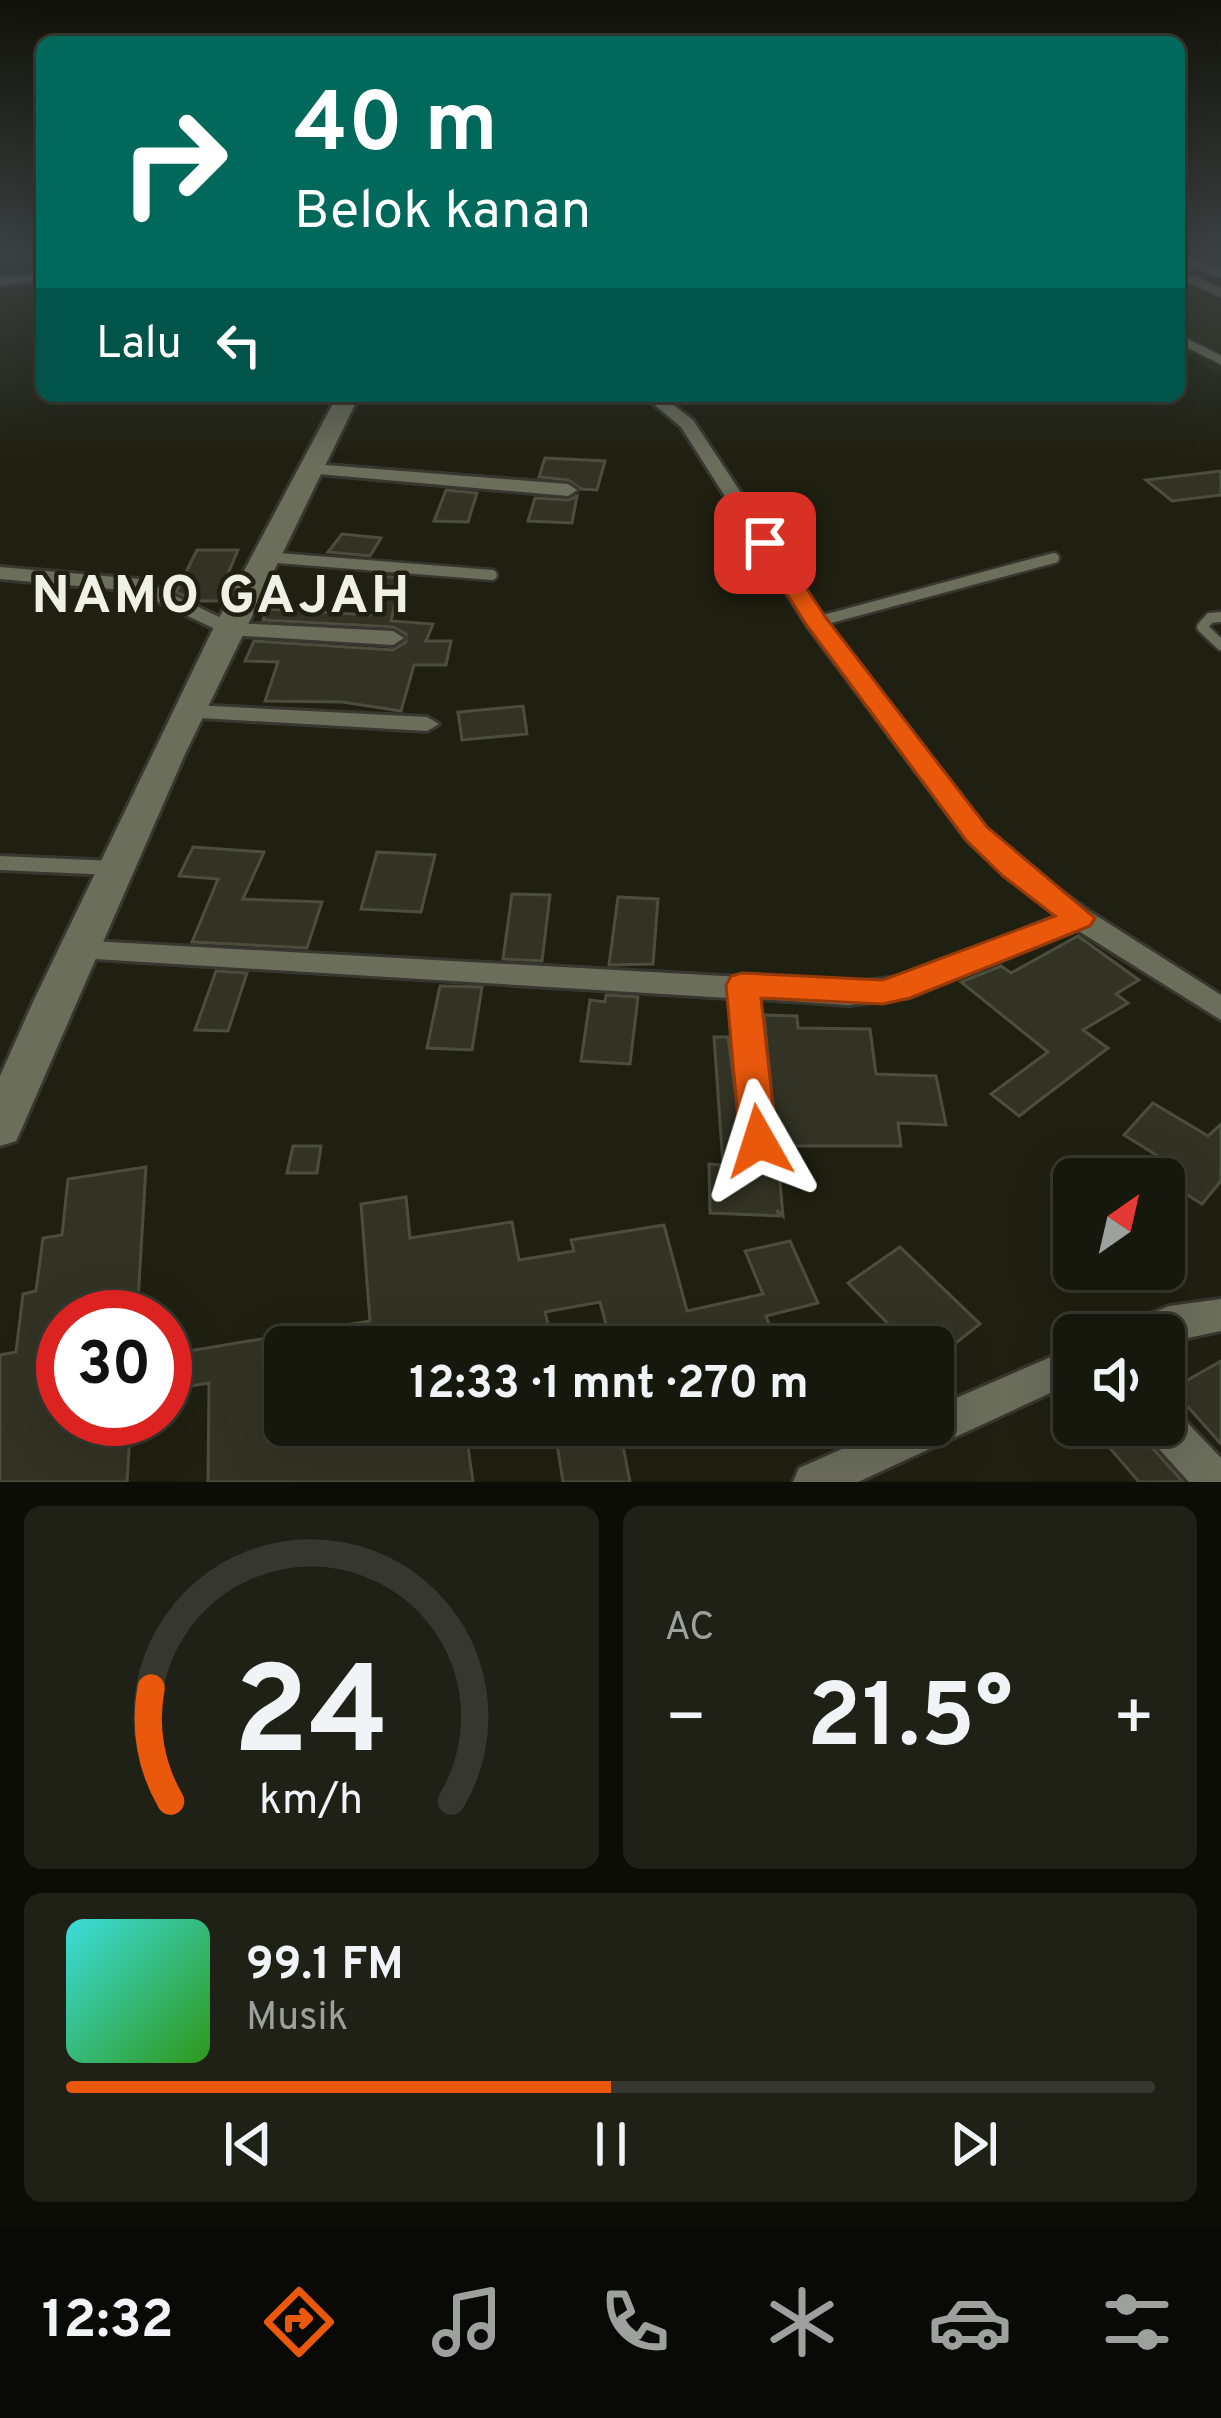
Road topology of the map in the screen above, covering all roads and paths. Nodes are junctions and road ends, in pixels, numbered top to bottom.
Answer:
1 (1185, 341) edge
2 (1221, 344) edge
3 (1201, 346) junction
4 (1221, 360) edge
5 (345, 402) edge
6 (660, 402) edge
7 (313, 470) junction
8 (568, 490) dead end
9 (264, 556) junction
10 (1054, 558) dead end
11 (0, 573) edge
12 (492, 575) dead end
13 (1221, 616) edge
14 (816, 622) junction
15 (228, 628) junction
16 (393, 638) dead end
17 (1221, 645) edge
18 (192, 712) junction
19 (428, 724) dead end
20 (0, 862) edge
21 (114, 868) junction
22 (1079, 918) junction
23 (73, 950) junction
24 (742, 985) junction
25 (1221, 1009) edge
26 (0, 1128) edge
27 (759, 1141) dead end
28 (1221, 1315) edge
29 (1185, 1321) edge
30 (1053, 1373) edge
31 (1183, 1446) edge
32 (813, 1482) edge
33 (1216, 1482) edge

1 - 3 lane
2 - 3 lane
3 - 4 lane
5 - 7 street
6 - 14 street
7 - 8 street
7 - 9 street
9 - 12 lane
9 - 15 street
10 - 14 lane
11 - 15 street
13 - 17 lane
14 - 22 street
15 - 16 street
15 - 18 street
18 - 19 street
18 - 21 street
20 - 21 lane
21 - 23 street
22 - 24 street
22 - 25 street
23 - 24 street
23 - 26 street
24 - 27 street
28 - 29 street
30 - 32 street
31 - 33 street

